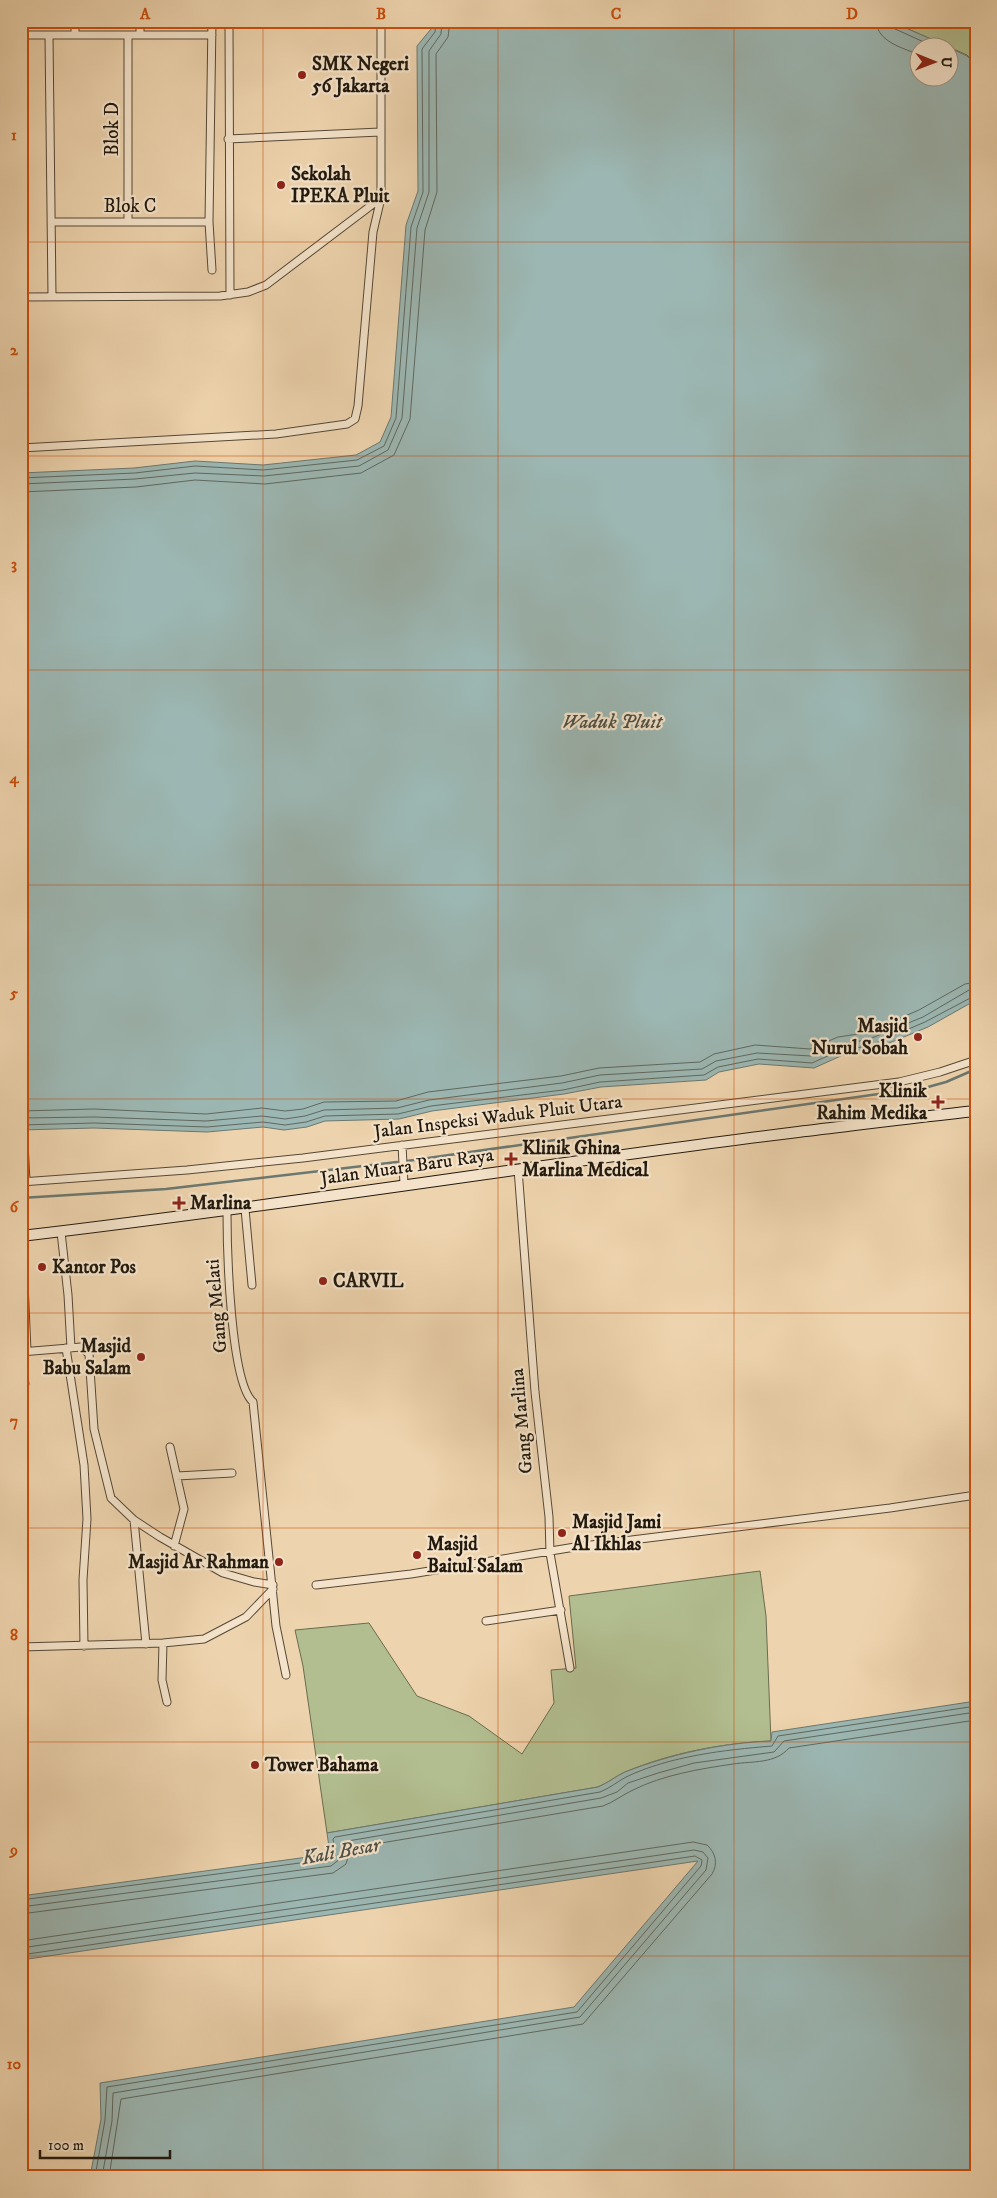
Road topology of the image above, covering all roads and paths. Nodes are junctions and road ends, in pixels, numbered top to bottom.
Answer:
1 (75, 21) edge
2 (140, 21) edge
3 (212, 21) edge
4 (229, 21) edge
5 (381, 21) edge
6 (21, 35) edge
7 (49, 35) junction
8 (75, 35) junction
9 (128, 35) junction
10 (140, 35) junction
11 (212, 35) junction
12 (380, 132) junction
13 (228, 139) junction
14 (381, 198) junction
15 (51, 222) junction
16 (128, 222) junction
17 (209, 222) junction
18 (212, 270) dead end
19 (230, 295) junction
20 (21, 296) edge
21 (52, 296) junction
22 (21, 448) edge
23 (976, 1060) edge
24 (976, 1111) edge
25 (24, 1143) dead end
26 (402, 1145) junction
27 (518, 1169) junction
28 (23, 1181) edge
29 (404, 1184) junction
30 (245, 1209) junction
31 (227, 1212) junction
32 (60, 1232) junction
33 (22, 1236) edge
34 (252, 1285) dead end
35 (68, 1348) junction
36 (24, 1351) edge
37 (21, 1358) edge
38 (25, 1384) dead end
39 (170, 1447) dead end
40 (232, 1473) dead end
41 (177, 1476) junction
42 (976, 1495) edge
43 (134, 1520) junction
44 (174, 1546) junction
45 (550, 1553) junction
46 (316, 1584) dead end
47 (273, 1587) junction
48 (561, 1610) junction
49 (486, 1621) dead end
50 (163, 1643) junction
51 (146, 1644) junction
52 (84, 1646) junction
53 (21, 1648) edge
54 (570, 1668) dead end
55 (286, 1675) dead end
56 (167, 1702) dead end

1 - 8 street
2 - 10 street
3 - 11 street
4 - 13 street
5 - 12 street
6 - 7 street
7 - 8 street
7 - 15 street
8 - 9 street
9 - 10 street
9 - 16 street, Blok D
10 - 11 street
11 - 17 street
12 - 13 street
12 - 14 street
13 - 19 street
14 - 19 street
14 - 22 street
15 - 16 street, Blok C
15 - 21 street
16 - 17 street, Blok C
17 - 18 street
19 - 21 street
20 - 21 street
23 - 26 street, Jalan Inspeksi Waduk Pluit Utara
24 - 27 street, Jalan Muara Baru Raya
25 - 28 street
26 - 28 street, Jalan Inspeksi Waduk Pluit Utara
26 - 29 street
27 - 29 street, Jalan Muara Baru Raya
27 - 45 street, Gang Marlina
29 - 30 street, Jalan Muara Baru Raya
30 - 31 street, Jalan Muara Baru Raya
30 - 34 street
31 - 32 street, Jalan Muara Baru Raya
31 - 47 street, Gang Melati
32 - 33 street, Jalan Muara Baru Raya
32 - 35 street
33 - 36 street
35 - 36 street
35 - 43 street
35 - 52 street
37 - 38 street
39 - 41 street
40 - 41 street
41 - 44 street
42 - 45 street
43 - 44 street
43 - 51 street
44 - 47 street
45 - 46 street
45 - 48 street, Gang Marlina
47 - 50 street
47 - 55 street, Gang Melati
48 - 49 street
48 - 54 street, Gang Marlina
50 - 51 street
50 - 56 street
51 - 52 street
52 - 53 street

